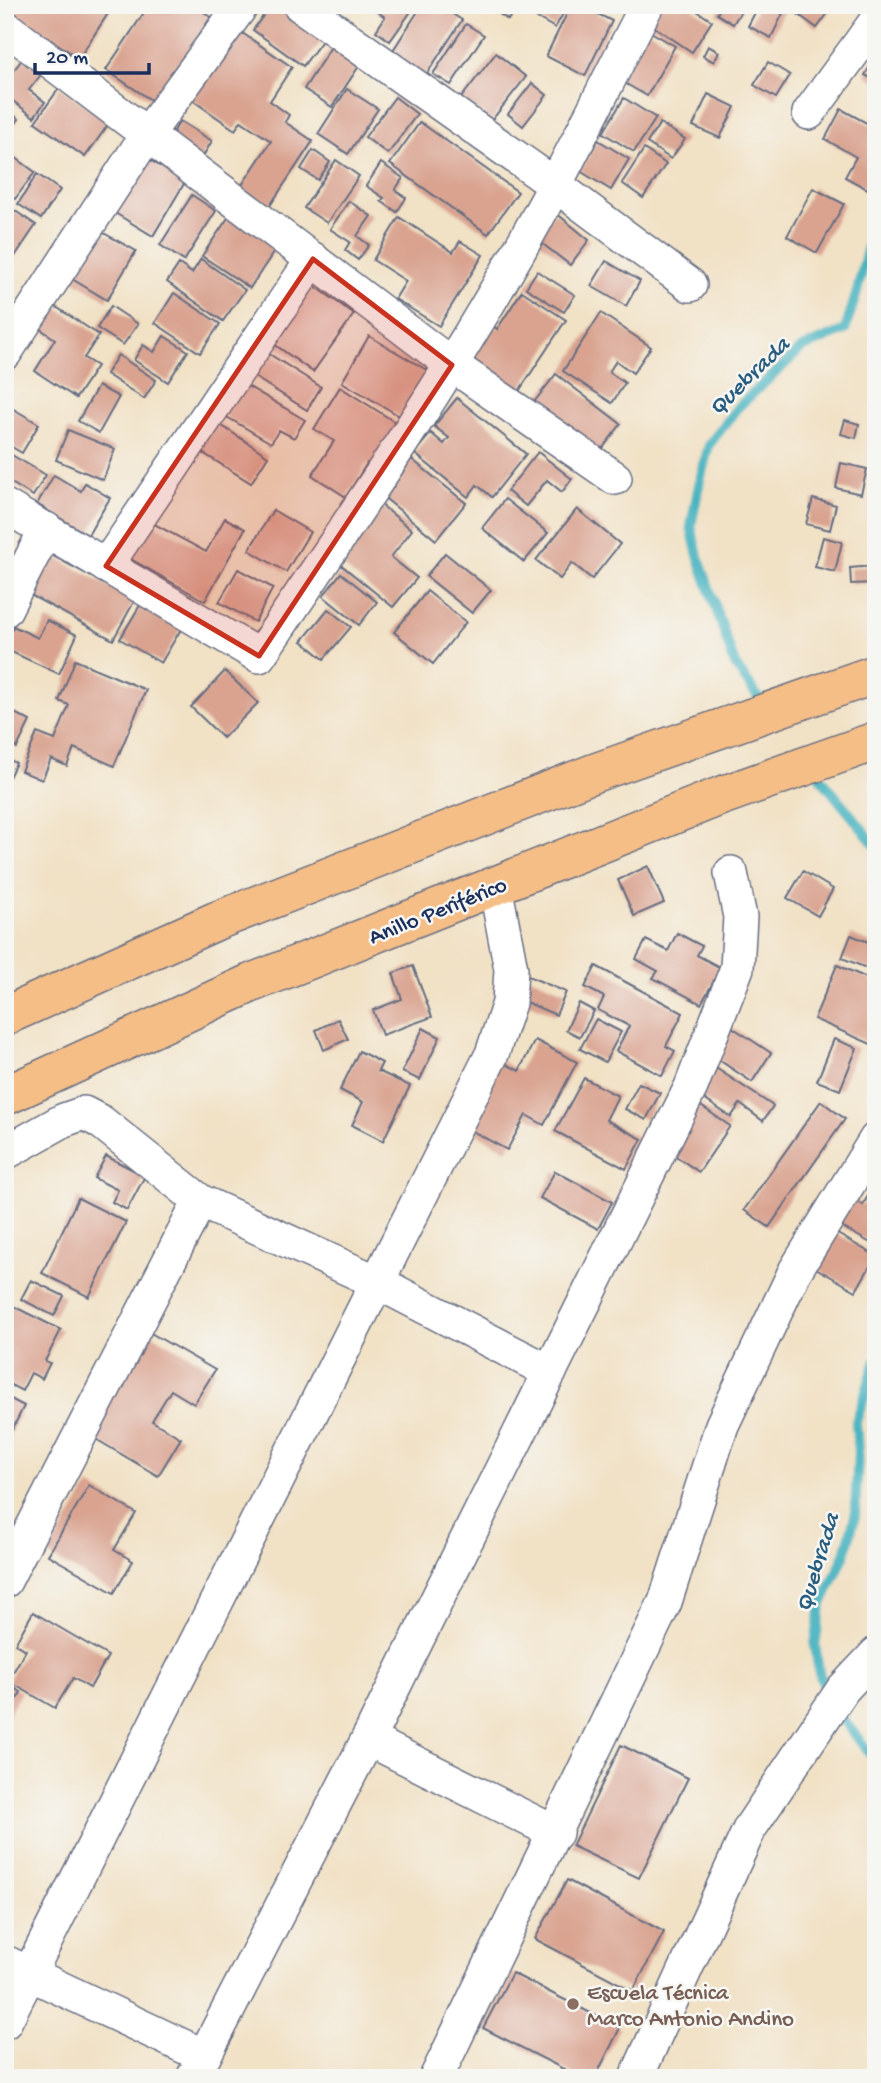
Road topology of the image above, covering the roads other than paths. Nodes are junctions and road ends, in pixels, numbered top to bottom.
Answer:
1 (242, 5) edge
2 (300, 5) edge
3 (647, 5) edge
4 (876, 22) edge
5 (5, 27) edge
6 (808, 113) dead end
7 (148, 133) junction
8 (554, 184) junction
9 (313, 258) junction
10 (690, 285) dead end
11 (5, 353) edge
12 (452, 365) junction
13 (614, 478) dead end
14 (5, 506) edge
15 (46, 528) junction
16 (106, 566) junction
17 (5, 610) edge
18 (876, 674) edge
19 (876, 741) edge
20 (731, 873) dead end
21 (495, 885) junction
22 (5, 1016) edge
23 (5, 1096) edge
24 (876, 1139) edge
25 (5, 1153) edge
26 (200, 1201) junction
27 (377, 1282) junction
28 (550, 1372) junction
29 (5, 1581) edge
30 (876, 1654) edge
31 (368, 1739) junction
32 (556, 1833) junction
33 (17, 1968) edge
34 (5, 2022) edge
35 (198, 2067) edge
36 (436, 2078) edge
37 (636, 2078) edge

1 - 7 street
2 - 8 street
3 - 8 street
4 - 6 street
5 - 7 street
7 - 9 street
7 - 11 street
8 - 10 street
8 - 12 street
9 - 12 street
9 - 16 street
12 - 13 street
12 - 16 street
14 - 15 street
15 - 16 street
15 - 17 street
18 - 22 highway
19 - 21 highway, Anillo Periférico
20 - 28 street
21 - 23 highway, Anillo Periférico
21 - 27 street
24 - 32 street
25 - 26 street
26 - 27 street
26 - 29 street
27 - 28 street
27 - 33 street
28 - 31 street
30 - 37 street
31 - 32 street
31 - 35 street
32 - 36 street
33 - 34 street
33 - 35 street

